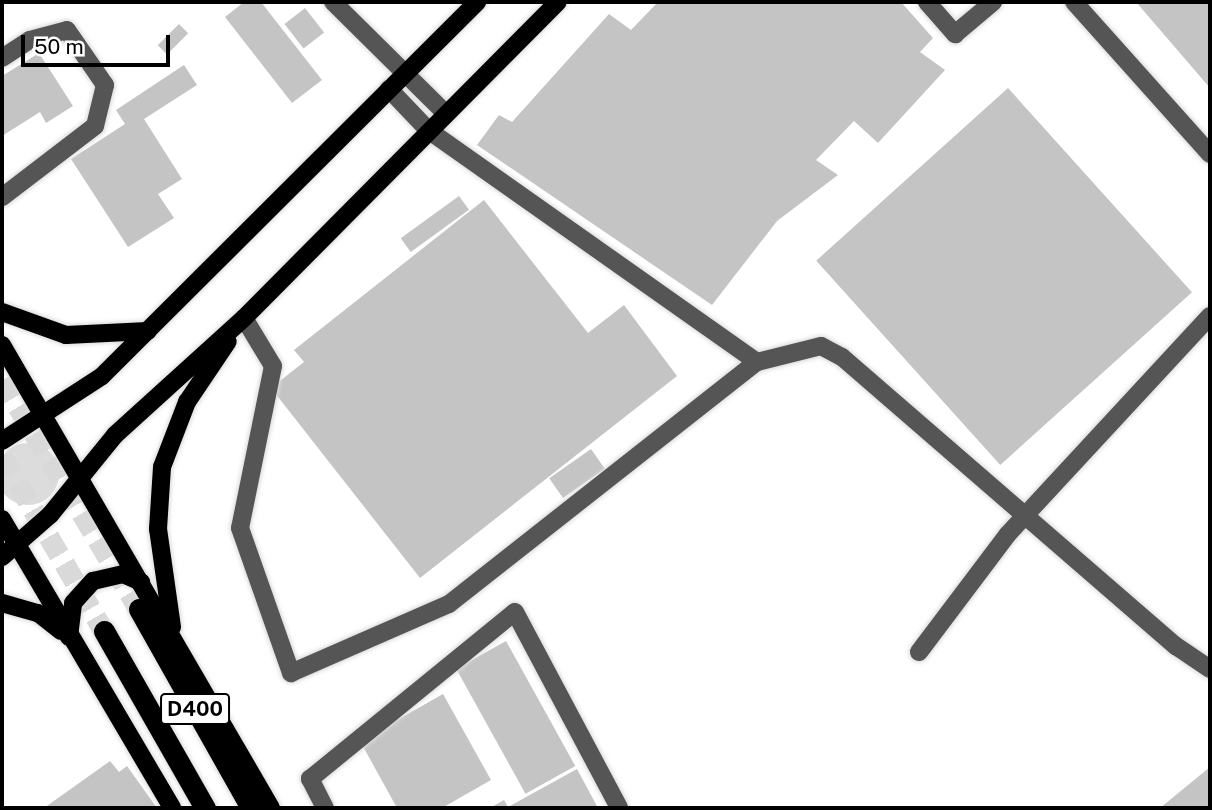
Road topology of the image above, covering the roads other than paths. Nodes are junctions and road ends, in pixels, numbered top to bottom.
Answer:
1 (333, 2) edge
2 (477, 2) edge
3 (558, 2) edge
4 (927, 2) edge
5 (993, 2) edge
6 (1074, 2) edge
7 (2, 58) edge
8 (404, 73) junction
9 (388, 89) junction
10 (446, 114) junction
11 (429, 131) junction
12 (1210, 154) edge
13 (2, 197) edge
14 (2, 312) edge
15 (1210, 316) edge
16 (244, 318) junction
17 (148, 331) junction
18 (5, 352) edge
19 (757, 362) junction
20 (2, 379) edge
21 (44, 416) junction
22 (2, 441) edge
23 (80, 478) junction
24 (1024, 517) junction
25 (2, 519) edge
26 (16, 545) junction
27 (2, 557) edge
28 (141, 582) junction
29 (2, 603) edge
30 (139, 609) tunnel mouth
31 (104, 631) tunnel mouth
32 (173, 634) junction
33 (69, 637) junction
34 (919, 652) dead end
35 (1210, 669) edge
36 (172, 808) edge
37 (205, 808) edge
38 (251, 808) edge
39 (271, 808) edge
40 (325, 808) edge
41 (619, 808) edge

1 - 8 street
2 - 8 main road
3 - 10 main road
4 - 5 street
6 - 12 street
7 - 13 street
8 - 9 main road
8 - 10 street
9 - 11 street
9 - 17 main road
10 - 11 main road
11 - 16 main road
11 - 19 street
14 - 17 main road
15 - 24 street
16 - 19 street
16 - 23 main road
16 - 32 main road
17 - 21 main road
18 - 20 main road
18 - 21 main road
19 - 24 street
21 - 22 main road
21 - 23 main road
23 - 26 main road
23 - 28 main road
24 - 34 street
24 - 35 street
25 - 26 main road
26 - 27 main road
26 - 33 main road
28 - 32 main road
28 - 33 main road
29 - 33 main road
30 - 38 highway, D400
31 - 37 highway, D400
32 - 39 main road
33 - 36 main road
40 - 41 street

